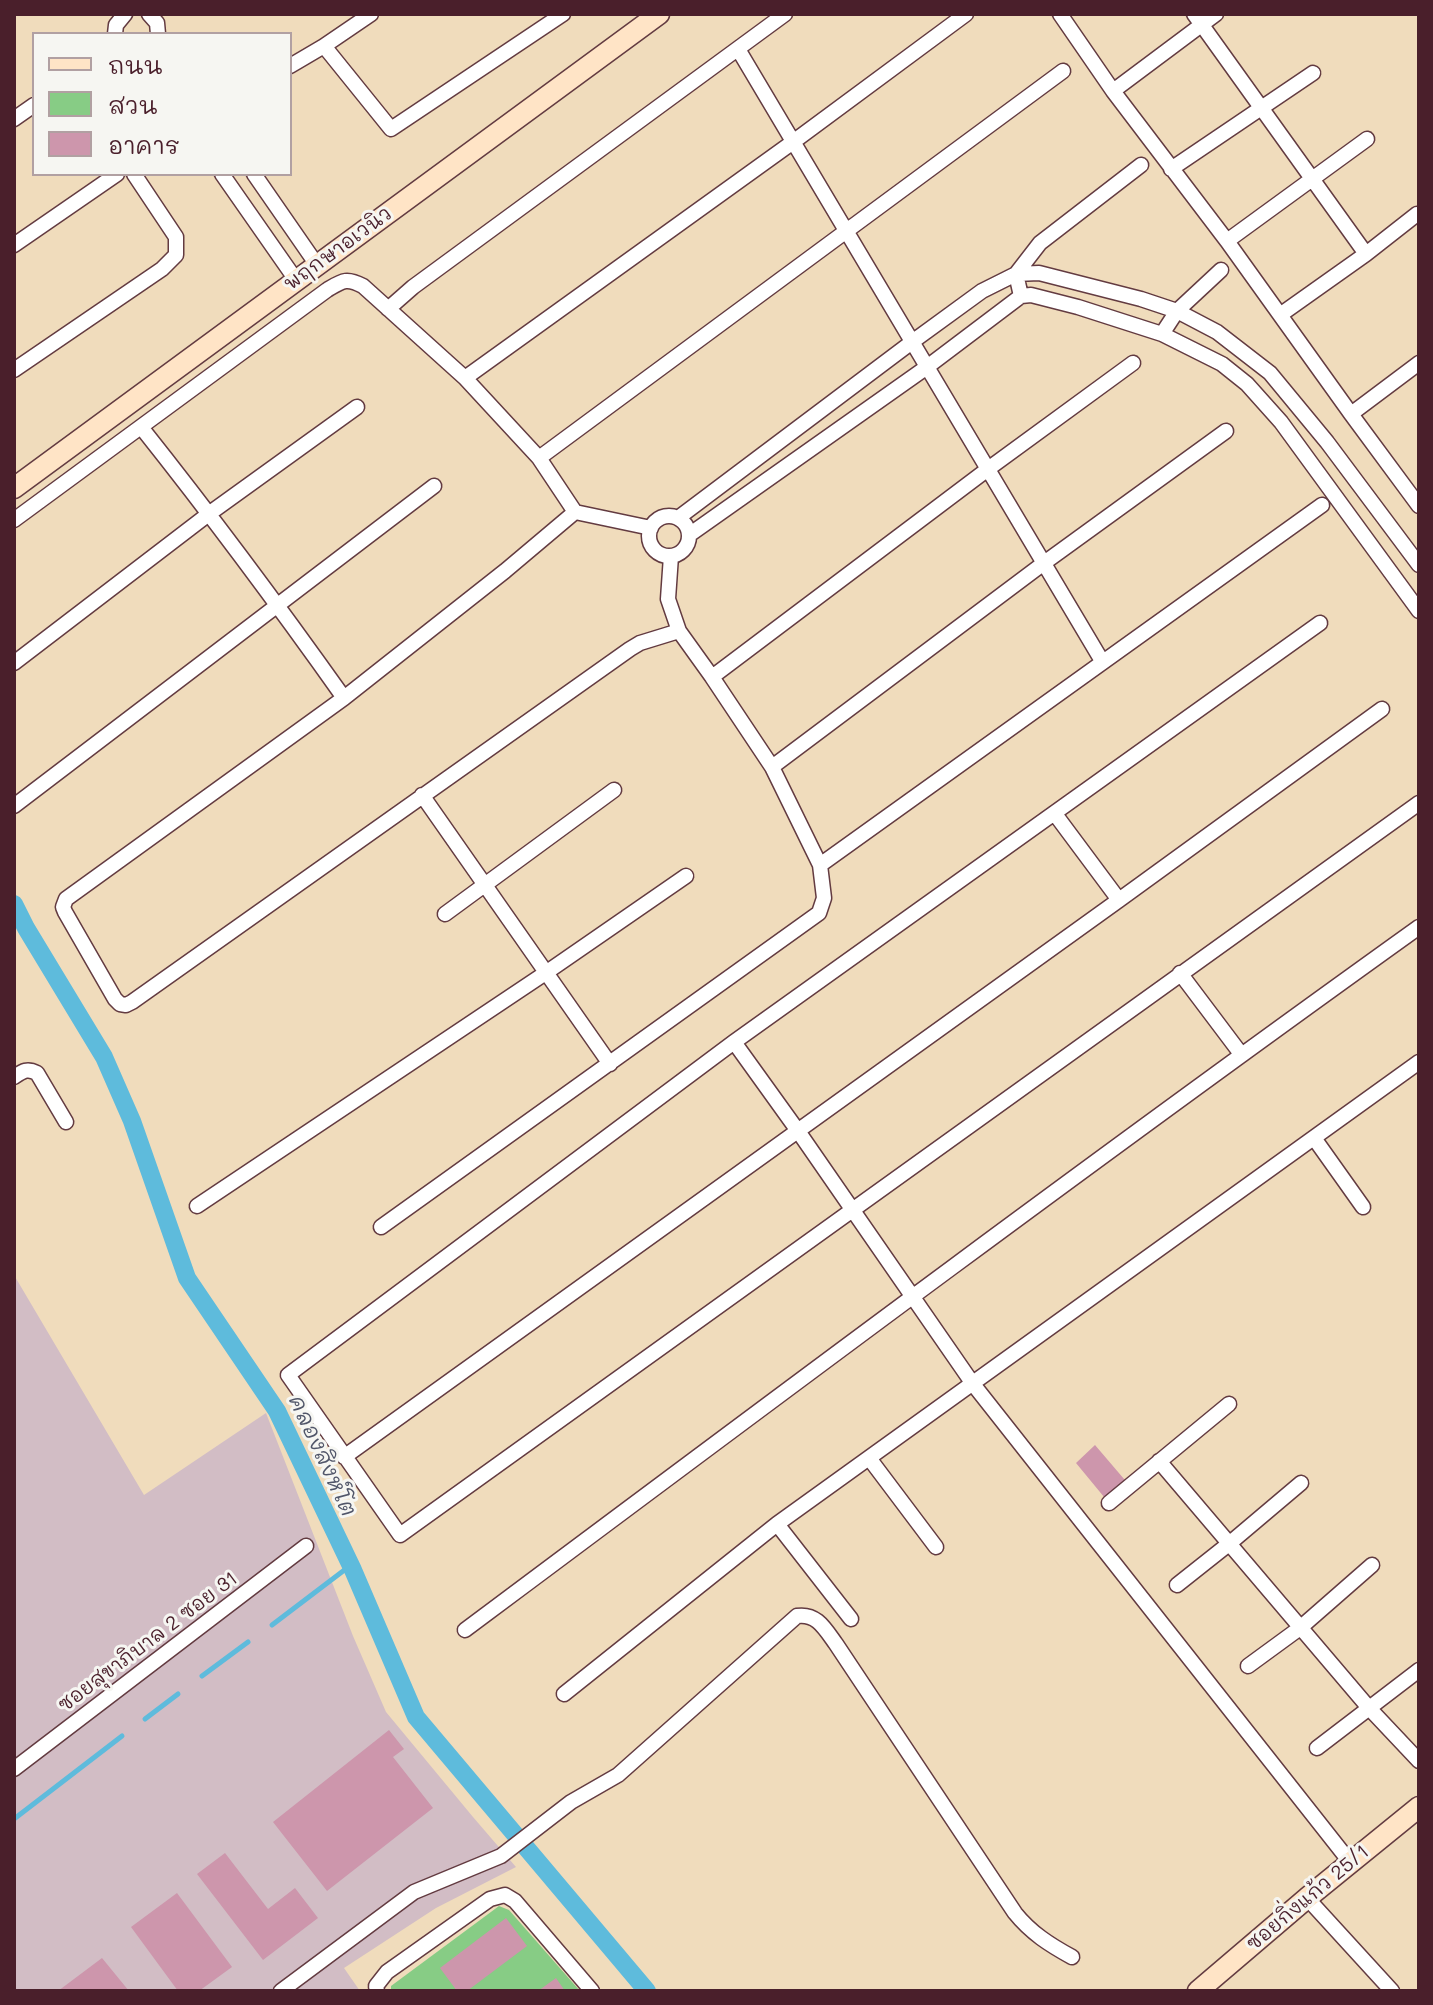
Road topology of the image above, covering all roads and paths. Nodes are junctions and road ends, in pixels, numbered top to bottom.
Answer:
1 (124, 14) edge
2 (170, 14) edge
3 (371, 14) edge
4 (563, 14) edge
5 (659, 14) edge
6 (785, 14) edge
7 (966, 14) edge
8 (1060, 14) edge
9 (1216, 14) edge
10 (1198, 19) edge
11 (155, 24) edge
12 (115, 32) edge
13 (324, 46) junction
14 (738, 49) junction
15 (292, 65) edge
16 (1063, 71) dead end
17 (1313, 73) dead end
18 (1113, 91) junction
19 (32, 106) edge
20 (1260, 108) junction
21 (14, 119) edge
22 (1367, 139) dead end
23 (793, 142) junction
24 (1141, 165) dead end
25 (1171, 169) junction
26 (114, 176) edge
27 (135, 176) edge
28 (223, 176) edge
29 (255, 176) edge
30 (1311, 179) junction
31 (1417, 214) edge
32 (846, 231) junction
33 (1227, 241) junction
34 (14, 245) edge
35 (1366, 254) junction
36 (317, 265) junction
37 (1221, 270) dead end
38 (1016, 274) junction
39 (296, 280) junction
40 (1021, 296) junction
41 (388, 309) junction
42 (1177, 311) junction
43 (1280, 315) junction
44 (1162, 334) junction
45 (912, 342) junction
46 (1133, 363) dead end
47 (1419, 363) edge
48 (927, 367) junction
49 (14, 370) edge
50 (465, 378) junction
51 (357, 407) dead end
52 (1351, 414) junction
53 (141, 427) junction
54 (1226, 431) dead end
55 (539, 458) junction
56 (988, 469) junction
57 (15, 486) edge
58 (434, 486) dead end
59 (1370, 500) junction
60 (1322, 505) dead end
61 (1419, 506) edge
62 (575, 512) junction
63 (210, 513) junction
64 (1350, 516) junction
65 (678, 518) junction
66 (14, 520) edge
67 (651, 528) junction
68 (689, 535) junction
69 (671, 556) junction
70 (1044, 563) junction
71 (1419, 565) edge
72 (278, 605) junction
73 (1419, 611) edge
74 (1320, 623) dead end
75 (679, 631) junction
76 (1102, 661) junction
77 (14, 663) edge
78 (712, 677) junction
79 (344, 698) junction
80 (1382, 709) dead end
81 (772, 767) junction
82 (614, 790) dead end
83 (422, 795) junction
84 (1419, 803) edge
85 (14, 806) edge
86 (1055, 814) junction
87 (820, 865) junction
88 (686, 876) dead end
89 (485, 883) junction
90 (1119, 900) junction
91 (445, 914) dead end
92 (1419, 927) edge
93 (547, 972) junction
94 (1180, 973) junction
95 (734, 1042) junction
96 (1241, 1054) junction
97 (610, 1064) junction
98 (1416, 1070) edge
99 (14, 1077) edge
100 (66, 1122) dead end
101 (798, 1131) junction
102 (1314, 1138) junction
103 (197, 1206) dead end
104 (1363, 1207) dead end
105 (851, 1209) junction
106 (381, 1227) dead end
107 (912, 1297) junction
108 (973, 1384) junction
109 (1229, 1404) dead end
110 (344, 1457) junction
111 (869, 1458) junction
112 (1159, 1461) junction
113 (1301, 1483) dead end
114 (1109, 1503) dead end
115 (777, 1524) junction
116 (1230, 1543) junction
117 (306, 1546) dead end
118 (936, 1547) dead end
119 (1372, 1565) dead end
120 (1177, 1585) dead end
121 (851, 1619) dead end
122 (1300, 1628) junction
123 (465, 1630) dead end
124 (1248, 1666) dead end
125 (1419, 1670) edge
126 (564, 1694) dead end
127 (1369, 1708) junction
128 (1317, 1748) dead end
129 (1419, 1761) edge
130 (16, 1765) edge
131 (1419, 1807) edge
132 (1350, 1862) junction
133 (1307, 1898) junction
134 (1072, 1957) dead end
135 (281, 1991) edge
136 (377, 1991) edge
137 (592, 1991) edge
138 (1198, 1991) edge
139 (1392, 1991) edge

1 - 12 street
2 - 11 street
3 - 13 street
4 - 13 street
5 - 36 street, พฤกษาอเวนิว
6 - 14 street
7 - 23 street
8 - 18 street
9 - 10 street
10 - 18 street
10 - 20 street
13 - 15 street
14 - 23 street
14 - 41 street
16 - 32 street
17 - 20 street
18 - 25 street
19 - 21 street
20 - 25 street
20 - 30 street
22 - 30 street
23 - 32 street
23 - 50 street
24 - 38 street
25 - 33 street
26 - 34 street
27 - 49 street
28 - 39 street
29 - 36 street
30 - 33 street
30 - 35 street
31 - 35 street
32 - 45 street
32 - 55 street
33 - 43 street
35 - 43 street
36 - 39 street, พฤกษาอเวนิว
37 - 42 street
38 - 40 street
38 - 42 street
38 - 45 street
39 - 57 street, พฤกษาอเวนิว
40 - 44 street
40 - 48 street
41 - 50 street
41 - 53 street
42 - 44 street
42 - 59 street
43 - 52 street
44 - 64 street
45 - 48 street
45 - 65 street
46 - 56 street
47 - 52 street
48 - 56 street
48 - 68 street
50 - 55 street
51 - 63 street
52 - 61 street
53 - 63 street
53 - 66 street
54 - 70 street
55 - 62 street
56 - 70 street
56 - 78 street
58 - 72 street
59 - 64 street
59 - 71 street
60 - 76 street
62 - 67 street
62 - 79 street
63 - 72 street
63 - 77 street
64 - 73 street
65 - 67 street
65 - 68 street
67 - 69 street
68 - 69 street
69 - 75 street
70 - 76 street
70 - 81 street
72 - 79 street
72 - 85 street
74 - 86 street
75 - 78 street
75 - 83 street
76 - 87 street
78 - 81 street
79 - 83 street
80 - 90 street
81 - 87 street
82 - 89 street
83 - 89 street
84 - 94 street
86 - 90 street
86 - 95 street
87 - 97 street
88 - 93 street
89 - 91 street
89 - 93 street
90 - 101 street
92 - 96 street
93 - 97 street
93 - 103 street
94 - 96 street
94 - 105 street
95 - 101 street
95 - 110 street
96 - 107 street
97 - 106 street
98 - 102 street
99 - 100 street
101 - 105 street
101 - 110 street
102 - 104 street
102 - 108 street
105 - 107 street
105 - 110 street
107 - 108 street
107 - 123 street
108 - 111 street
108 - 132 street
109 - 112 street
111 - 115 street
111 - 118 street
112 - 114 street
112 - 116 street
113 - 116 street
115 - 121 street
115 - 126 street
116 - 120 street
116 - 122 street
117 - 130 street, ซอยสุขาภิบาล 2 ซอย 31
119 - 122 street
122 - 124 street
122 - 127 street
125 - 127 street
127 - 128 street
127 - 129 street
131 - 132 street, ซอยกิ่งแก้ว 25/1
132 - 133 street, ซอยกิ่งแก้ว 25/1
133 - 138 street, ซอยกิ่งแก้ว 25/1
133 - 139 street
134 - 135 street
136 - 137 street

